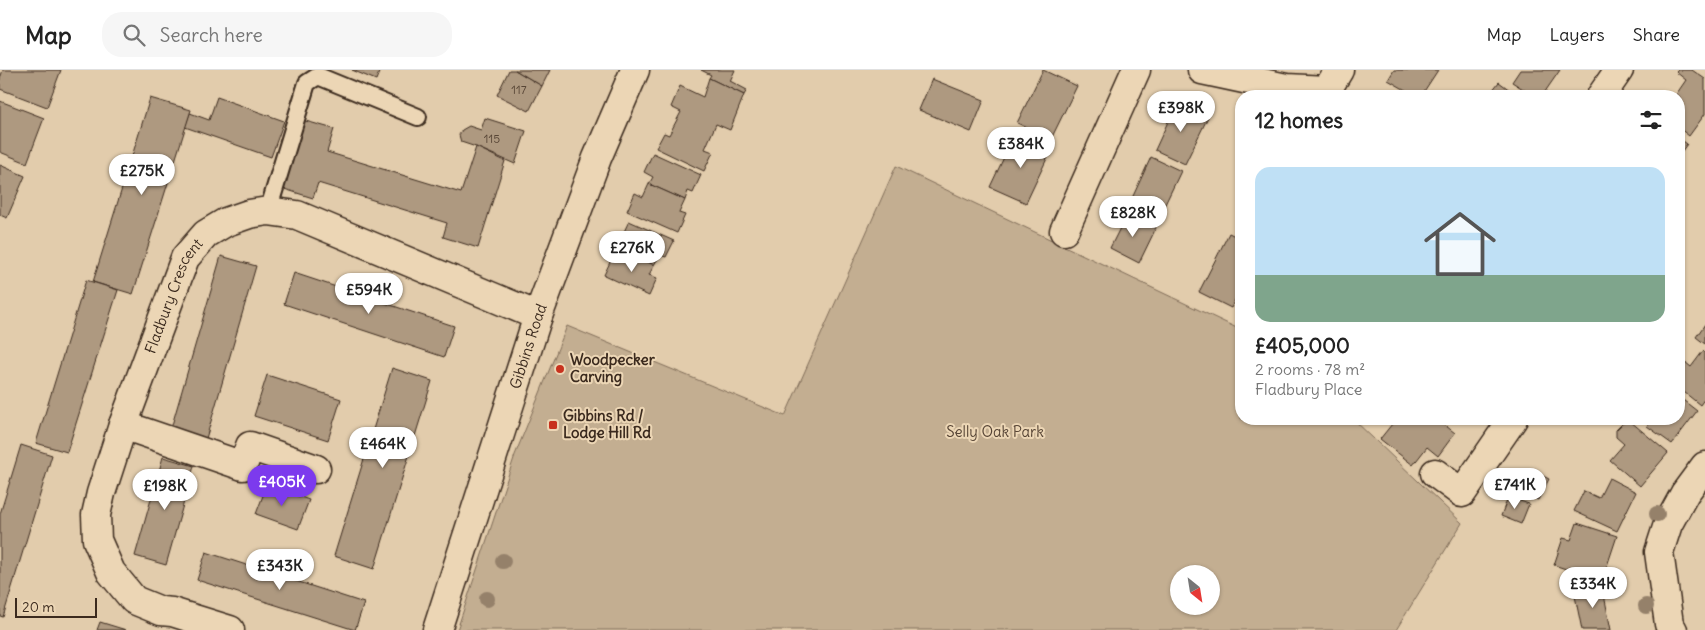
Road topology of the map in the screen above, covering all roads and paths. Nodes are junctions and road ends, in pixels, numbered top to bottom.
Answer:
1 (635, 70) edge
2 (1136, 70) edge
3 (1202, 70) edge
4 (1619, 70) edge
5 (1335, 86) edge
6 (1605, 90) edge
7 (418, 117) dead end
8 (268, 211) junction
9 (1064, 231) dead end
10 (538, 316) junction
11 (123, 425) junction
12 (1509, 425) edge
13 (1705, 466) edge
14 (316, 469) dead end
15 (1434, 473) dead end
16 (190, 624) edge
17 (230, 630) edge
18 (437, 630) edge
19 (1673, 630) edge

1 - 10 street, Gibbins Road
2 - 9 street
3 - 5 street
4 - 6 street
7 - 8 lane
8 - 10 street, Fladbury Crescent
8 - 11 street, Fladbury Crescent
10 - 18 street, Gibbins Road
11 - 14 street
11 - 16 street, Fladbury Crescent
12 - 15 street
13 - 19 street
16 - 17 street, Fladbury Crescent

